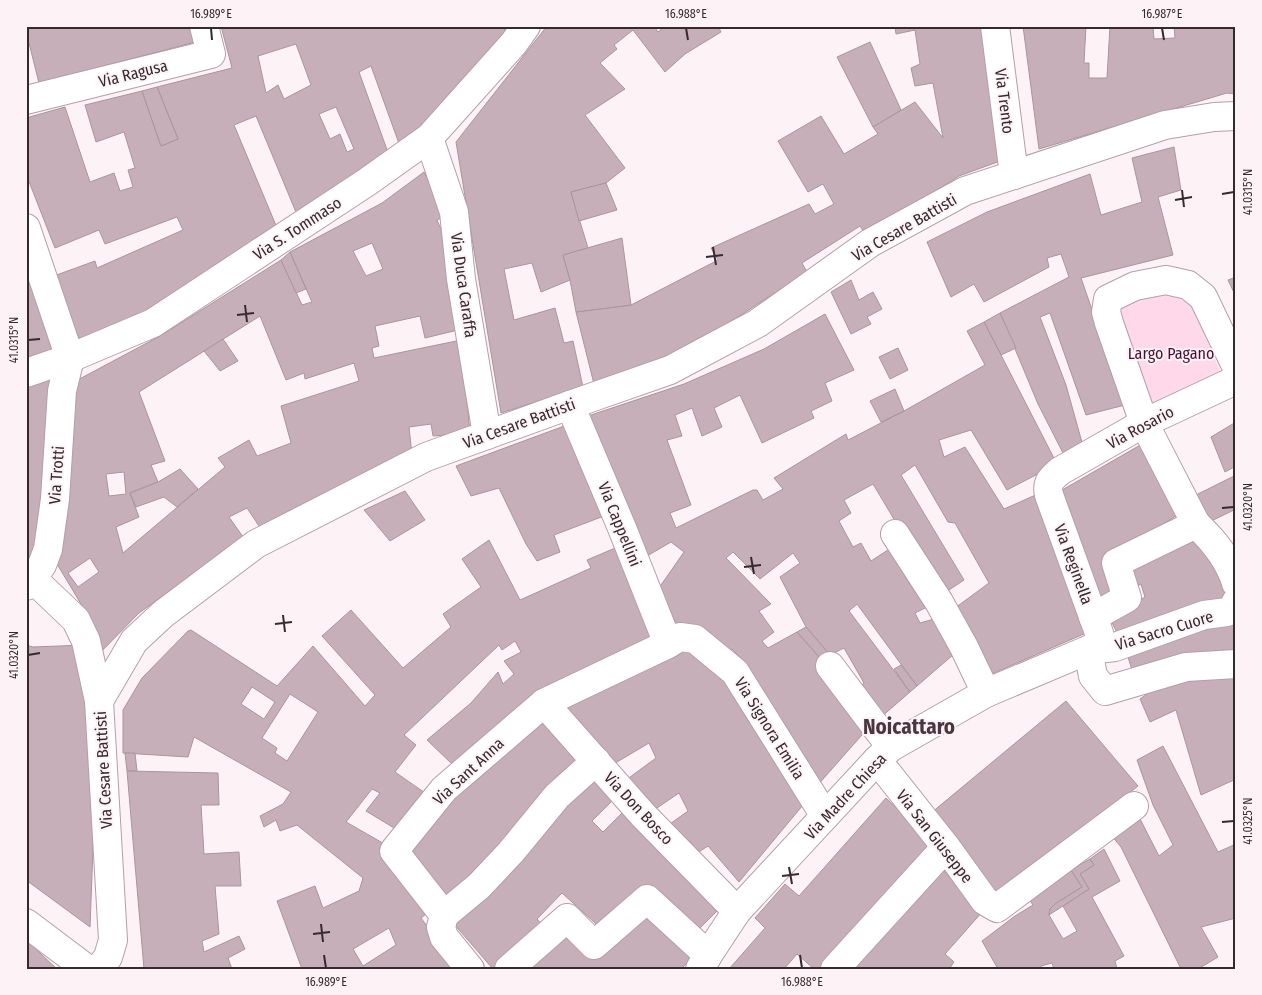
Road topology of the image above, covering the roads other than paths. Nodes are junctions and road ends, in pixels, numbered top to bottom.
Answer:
1 (204, 26) edge
2 (526, 26) edge
3 (995, 26) edge
4 (26, 100) edge
5 (1236, 116) edge
6 (429, 138) junction
7 (1014, 175) junction
8 (26, 228) edge
9 (70, 358) junction
10 (1236, 366) edge
11 (26, 373) edge
12 (1236, 380) edge
13 (570, 405) junction
14 (1144, 423) junction
15 (487, 435) junction
16 (1050, 480) joint
17 (1196, 524) junction
18 (895, 534) dead end
19 (29, 582) edge
20 (1236, 583) edge
21 (1236, 602) edge
22 (1093, 617) junction
23 (674, 640) junction
24 (1096, 649) junction
25 (1236, 664) edge
26 (830, 666) dead end
27 (986, 693) junction
28 (98, 701) junction
29 (544, 703) junction
30 (884, 754) junction
31 (596, 761) junction
32 (1134, 806) dead end
33 (825, 816) junction
34 (946, 848) junction
35 (737, 911) junction
36 (444, 915) junction
37 (26, 922) edge
38 (704, 962) edge
39 (86, 968) edge
40 (470, 969) edge
41 (509, 969) edge
42 (835, 969) edge

1 - 4 street, Via Ragusa
2 - 6 street, Via S. Tommaso
3 - 7 street, Via Trento
5 - 7 street, Via Cesare Battisti
6 - 9 street, Via S. Tommaso
6 - 15 street, Via Duca Caraffa
7 - 13 street, Via Cesare Battisti
8 - 9 street
9 - 11 street, Via S. Tommaso
9 - 19 street, Via Trotti
10 - 14 street
12 - 14 street, Via Rosario
13 - 15 street, Via Cesare Battisti
13 - 23 street, Via Cappellini
14 - 16 street, Via Rosario
14 - 17 street
15 - 28 street, Via Cesare Battisti
16 - 22 street, Via Reginella
17 - 20 street
17 - 22 street
18 - 27 street
19 - 28 street
21 - 24 street, Via Sacro Cuore
22 - 24 street, Via Reginella
23 - 29 street, Via Sant Anna
23 - 33 street, Via Signora Emilia
24 - 25 street, Via Reginella
24 - 27 street, Via Madre Chiesa
26 - 30 street, Via San Giuseppe
27 - 30 street, Via Madre Chiesa
28 - 39 street, Via Cesare Battisti
29 - 31 street, Via Don Bosco
29 - 36 street, Via Sant Anna
30 - 33 street, Via Madre Chiesa
30 - 34 street, Via San Giuseppe
31 - 35 street, Via Don Bosco
31 - 36 street
32 - 34 street, Via San Giuseppe
33 - 35 street, Via Madre Chiesa
34 - 42 street
35 - 38 street, Via Madre Chiesa
36 - 40 street
37 - 39 street
38 - 41 street

